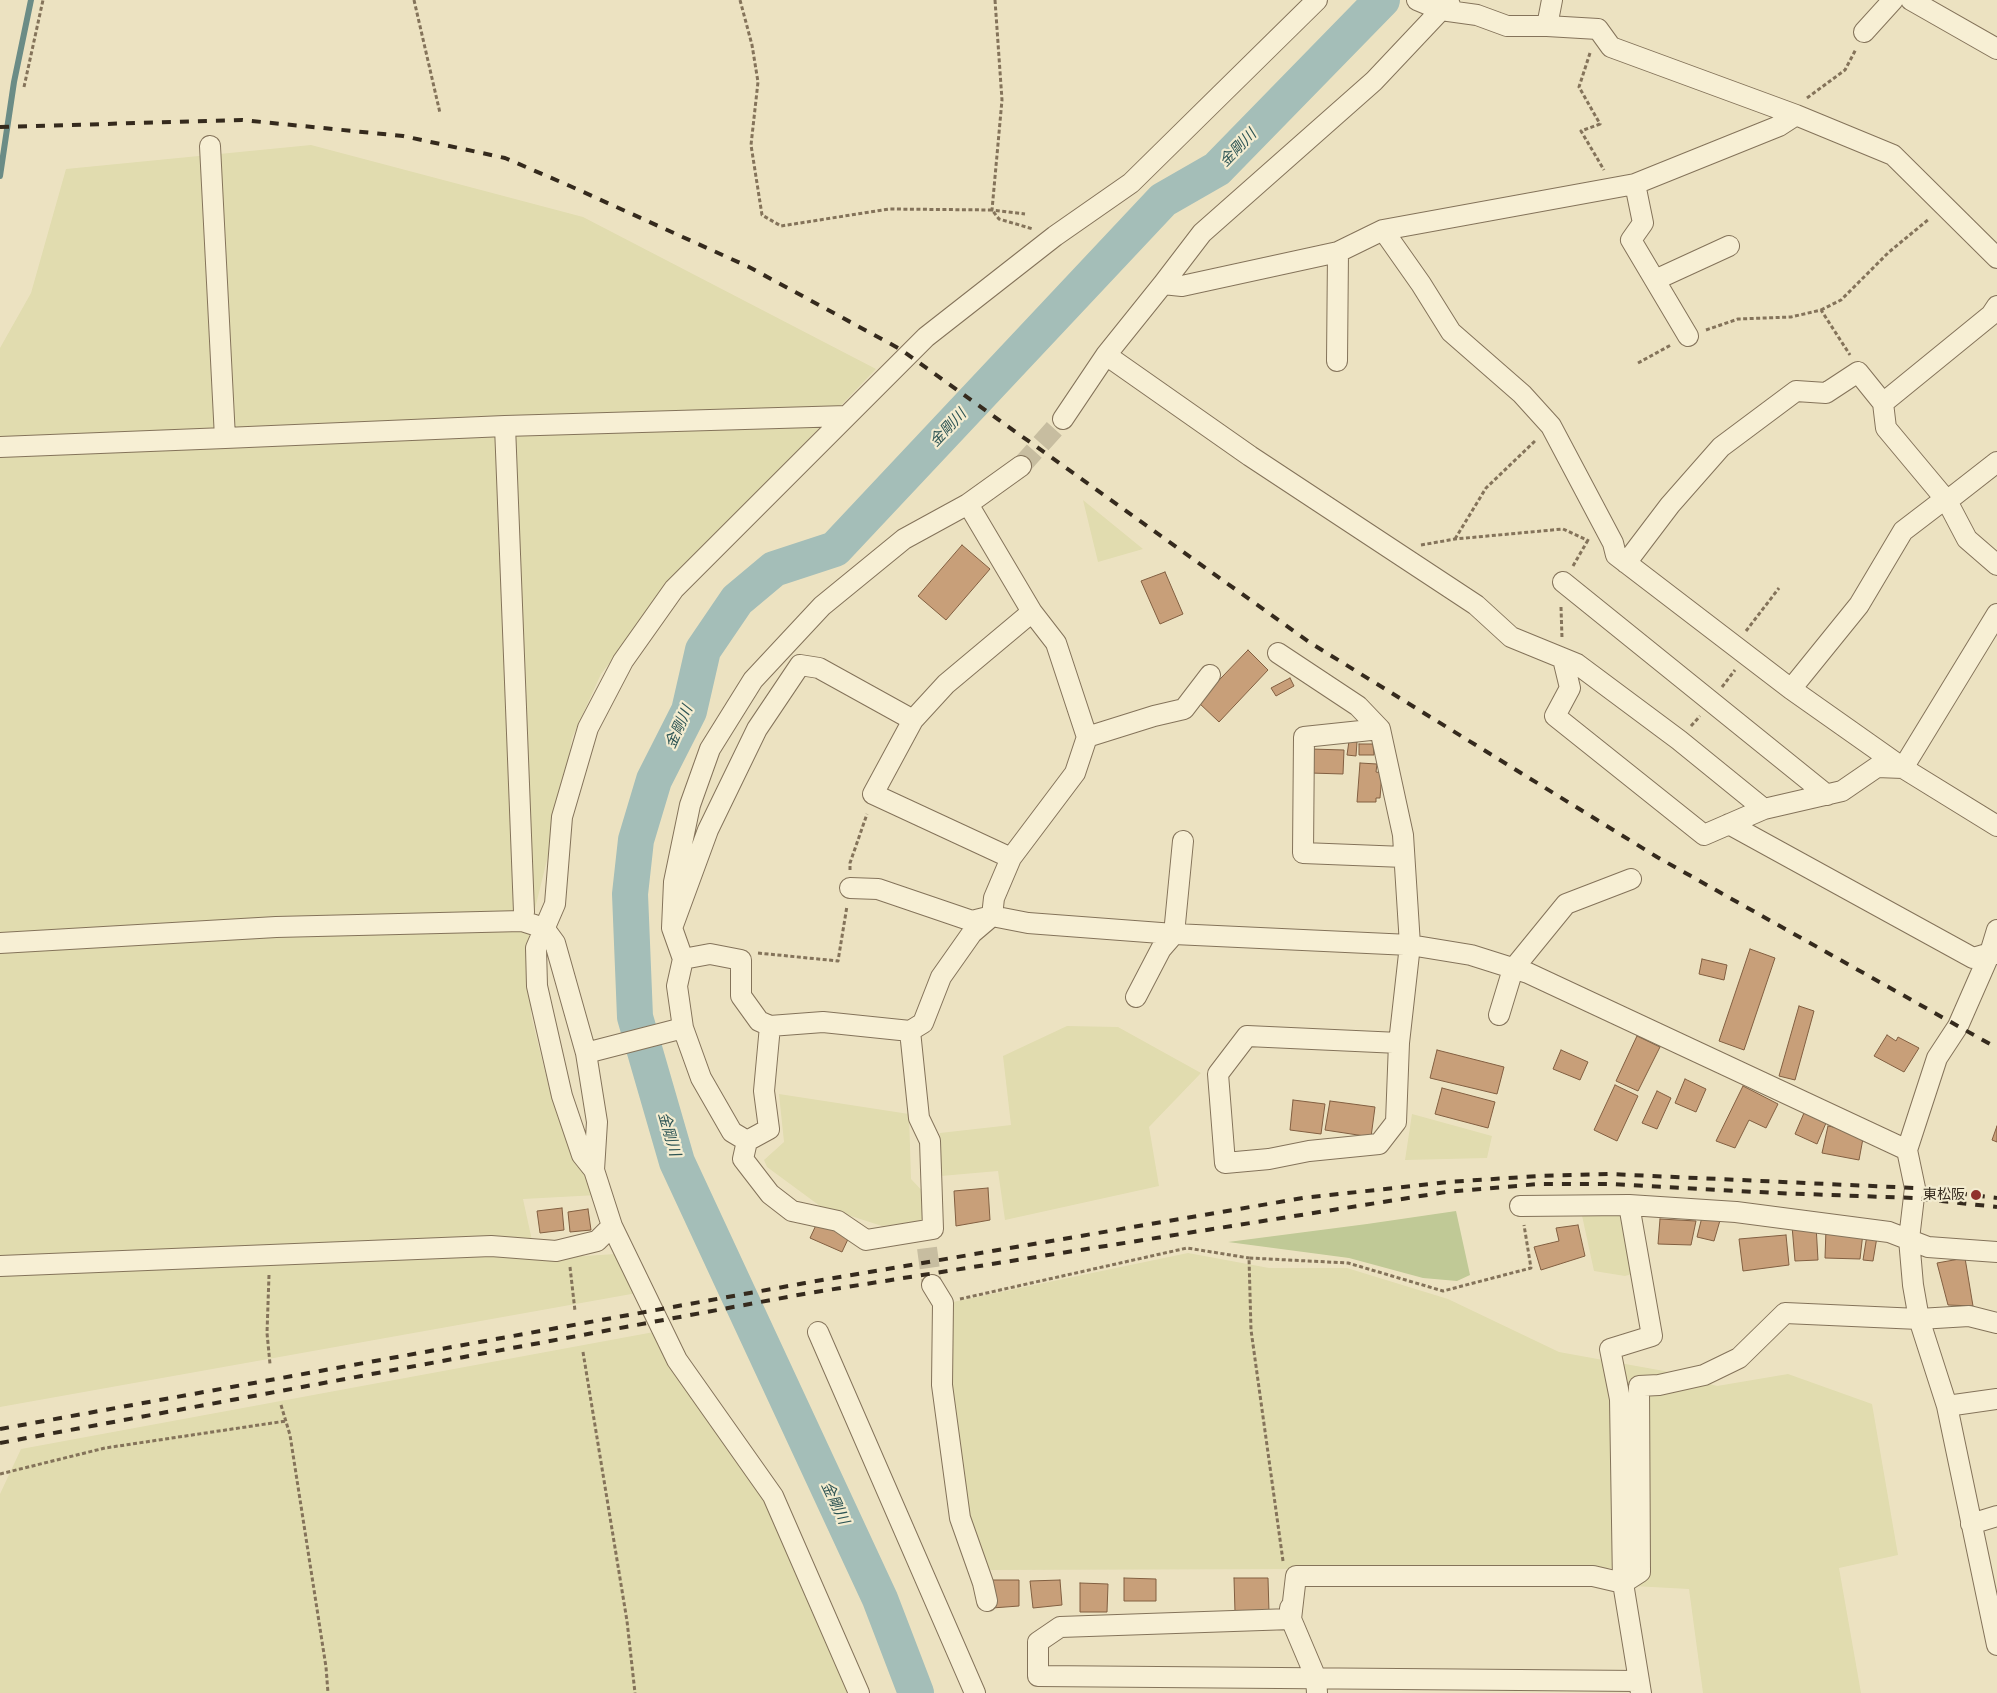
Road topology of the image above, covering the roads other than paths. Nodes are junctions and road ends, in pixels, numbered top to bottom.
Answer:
1 (1317, 0) edge
2 (1417, 0) edge
3 (1461, 0) edge
4 (1552, 0) edge
5 (1893, 0) edge
6 (1911, 0) edge
7 (1441, 10) junction
8 (1547, 26) junction
9 (1864, 32) road end
10 (1997, 49) edge
11 (1796, 115) junction
12 (210, 146) dead end
13 (1635, 184) junction
14 (1383, 230) junction
15 (1729, 246) dead end
16 (1338, 252) junction
17 (1997, 258) edge
18 (1655, 280) junction
19 (1163, 284) junction
20 (1997, 306) edge
21 (1688, 336) road end
22 (1106, 356) junction
23 (1337, 360) dead end
24 (1883, 403) junction
25 (847, 416) junction
26 (1063, 419) tunnel mouth
27 (505, 426) junction
28 (225, 438) junction
29 (0, 447) edge
30 (1997, 462) edge
31 (1021, 466) tunnel mouth
32 (1947, 501) junction
33 (968, 504) junction
34 (1621, 559) junction
35 (1997, 565) edge
36 (1563, 582) dead end
37 (1032, 612) junction
38 (1997, 614) edge
39 (1278, 653) dead end
40 (1564, 659) junction
41 (1210, 675) dead end
42 (1791, 689) junction
43 (913, 720) junction
44 (1380, 729) junction
45 (1087, 737) junction
46 (1903, 768) junction
47 (1826, 795) junction
48 (1764, 809) junction
49 (1729, 824) junction
50 (1997, 826) edge
51 (1183, 841) dead end
52 (1404, 857) junction
53 (1011, 858) junction
54 (1631, 879) dead end
55 (850, 888) road end
56 (992, 916) junction
57 (522, 920) junction
58 (544, 928) junction
59 (672, 928) junction
60 (1997, 930) edge
61 (1174, 934) junction
62 (0, 943) edge
63 (1410, 945) junction
64 (1994, 954) edge
65 (683, 959) junction
66 (1513, 969) junction
67 (1136, 997) dead end
68 (1499, 1014) dead end
69 (770, 1026) junction
70 (683, 1028) junction
71 (910, 1031) junction
72 (1399, 1043) junction
73 (594, 1051) junction
74 (746, 1141) junction
75 (1908, 1150) junction
76 (594, 1170) junction
77 (1520, 1206) road end
78 (1629, 1206) junction
79 (612, 1226) junction
80 (1909, 1239) junction
81 (1997, 1252) edge
82 (0, 1266) edge
83 (932, 1284) tunnel mouth
84 (1919, 1319) junction
85 (1997, 1322) edge
86 (818, 1332) dead end
87 (1997, 1399) edge
88 (1947, 1406) junction
89 (1997, 1516) edge
90 (1971, 1524) junction
91 (1285, 1574) road end
92 (1623, 1583) junction
93 (987, 1601) dead end
94 (1291, 1619) junction
95 (1995, 1621) edge
96 (1997, 1645) edge
97 (1316, 1685) edge
98 (1640, 1687) edge
99 (859, 1693) edge
100 (975, 1693) edge

1 - 25 street
2 - 7 street
3 - 7 street
4 - 8 street
5 - 9 street
6 - 10 street
7 - 8 street
7 - 19 street
8 - 11 street
11 - 13 street
11 - 17 street
12 - 28 street
13 - 14 street
13 - 18 street
14 - 16 street
14 - 34 street
15 - 18 street
16 - 19 street
16 - 23 street
18 - 21 street
19 - 22 street
20 - 24 street
22 - 26 street
22 - 40 street
24 - 32 street
24 - 34 street
25 - 27 street
25 - 58 street
27 - 28 street
27 - 57 street
28 - 29 street
30 - 32 street
31 - 33 street
32 - 35 street
32 - 42 street
33 - 37 street
33 - 59 street
34 - 42 street
36 - 47 street
37 - 43 street
37 - 45 street
38 - 46 street
39 - 44 street
40 - 48 street
40 - 49 street
41 - 45 street
42 - 46 street
43 - 53 street
43 - 59 street
44 - 52 street
44 - 52 street
45 - 53 street
46 - 47 street
46 - 50 street
47 - 48 street
48 - 49 street
49 - 64 street
51 - 61 street
52 - 63 street
53 - 56 street
54 - 66 street
55 - 56 street
56 - 61 street
56 - 71 street
57 - 58 street
57 - 62 street
58 - 73 street
58 - 76 street
59 - 65 street
60 - 64 street
61 - 63 street
61 - 67 street
63 - 66 street
63 - 72 street
64 - 75 street
65 - 69 street
65 - 70 street
66 - 68 street
66 - 75 street
69 - 71 street
69 - 74 street
70 - 73 street
70 - 74 street
71 - 74 street
72 - 72 street
73 - 76 street
75 - 80 street
76 - 79 street
77 - 78 street
78 - 80 street
78 - 92 street
79 - 82 street
79 - 99 street
80 - 81 street
80 - 84 street
83 - 93 street
84 - 85 street
84 - 88 street
84 - 92 street
86 - 100 street
87 - 88 street
88 - 90 street
89 - 90 street
90 - 95 street
91 - 94 street
92 - 94 street
92 - 98 street
94 - 97 street
94 - 97 street
95 - 96 street
97 - 98 street

